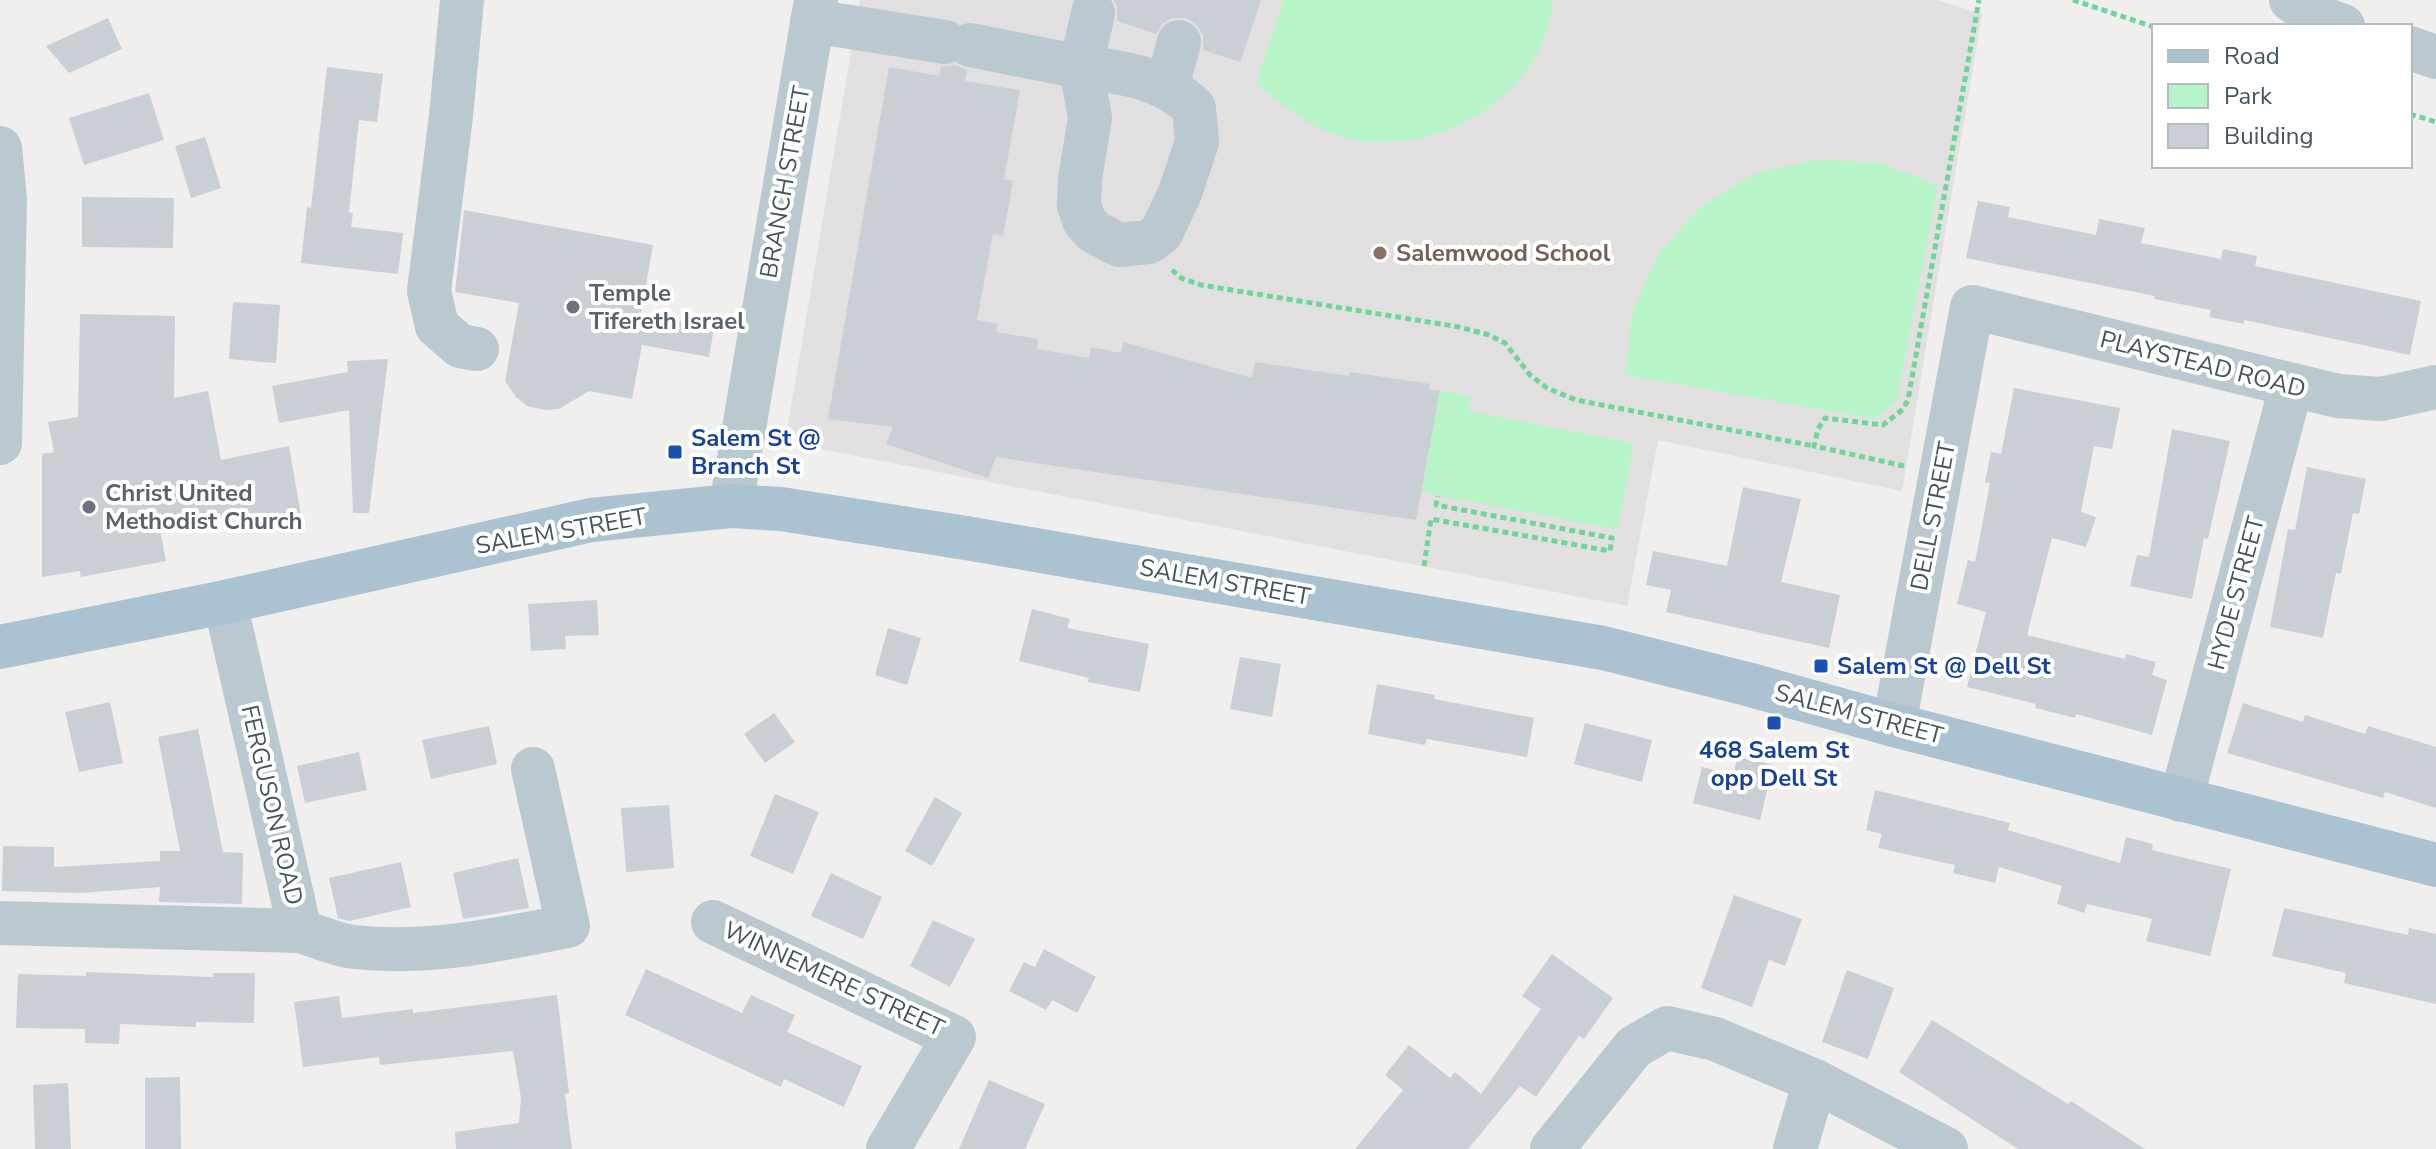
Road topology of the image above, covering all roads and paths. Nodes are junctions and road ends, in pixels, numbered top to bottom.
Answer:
1 (462, 0) edge
2 (1979, 0) edge
3 (2073, 0) edge
4 (2291, 0) edge
5 (810, 6) edge
6 (1093, 13) dead end
7 (2338, 24) edge
8 (2152, 26) edge
9 (1179, 42) dead end
10 (2412, 49) edge
11 (2436, 57) edge
12 (1081, 67) junction
13 (1167, 87) junction
14 (2412, 115) edge
15 (2436, 122) edge
16 (0, 148) edge
17 (1151, 240) junction
18 (2, 299) edge
19 (1972, 307) joint
20 (477, 349) dead end
21 (2291, 387) junction
22 (2436, 387) edge
23 (0, 443) edge
24 (1814, 446) junction
25 (1941, 475) junction
26 (1438, 496) dead end
27 (731, 506) junction
28 (1424, 566) dead end
29 (225, 602) junction
30 (0, 647) edge
31 (1894, 725) junction
32 (533, 769) dead end
33 (2181, 800) junction
34 (2436, 865) edge
35 (713, 922) dead end
36 (0, 923) edge
37 (300, 931) junction
38 (1815, 1081) junction
39 (888, 1149) edge
40 (1552, 1149) edge
41 (1795, 1149) edge
42 (1946, 1149) edge

1 - 20 street
2 - 24 path
3 - 8 path
4 - 7 street
5 - 12 street
5 - 27 street, BRANCH STREET
6 - 12 street
9 - 13 street
10 - 11 street
12 - 13 street
12 - 17 street
13 - 17 street
14 - 15 path
16 - 18 street
17 - 24 path
18 - 23 street
19 - 21 street, PLAYSTEAD ROAD
19 - 25 street, DELL STREET
21 - 22 street, PLAYSTEAD ROAD
21 - 33 street, HYDE STREET
24 - 25 path
25 - 31 street, DELL STREET
26 - 28 path
27 - 29 main road, SALEM STREET
27 - 31 main road, SALEM STREET
29 - 30 main road, SALEM STREET
29 - 37 street, FERGUSON ROAD
31 - 33 main road, SALEM STREET
32 - 37 street, FERGUSON ROAD
33 - 34 main road, SALEM STREET
35 - 39 street, WINNEMERE STREET
36 - 37 street
38 - 40 street
38 - 41 street
38 - 42 street

